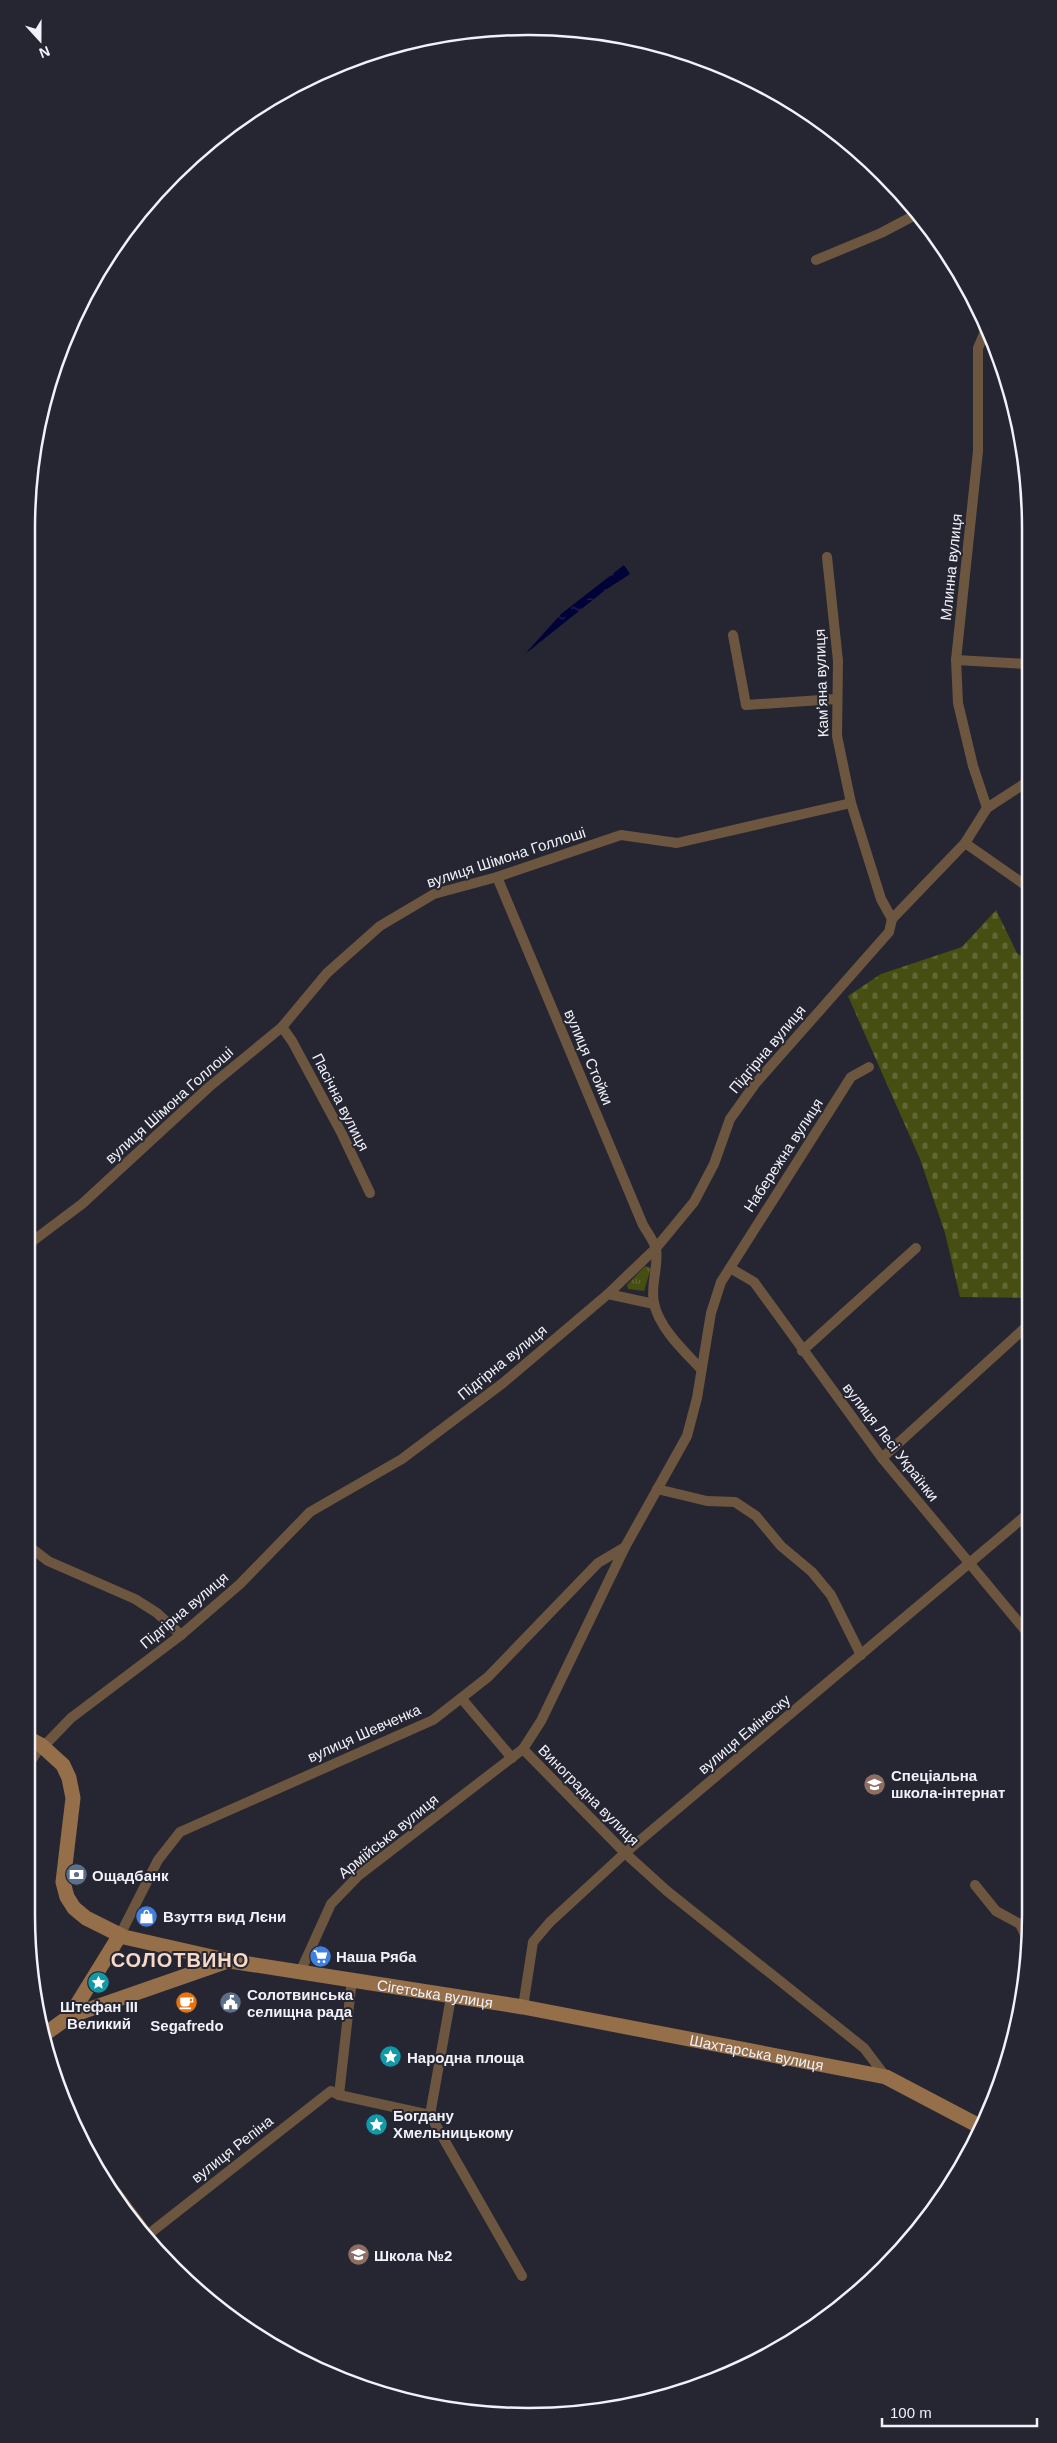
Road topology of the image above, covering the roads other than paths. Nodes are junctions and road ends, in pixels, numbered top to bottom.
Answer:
1 (911, 217) edge
2 (816, 260) dead end
3 (983, 337) edge
4 (827, 557) dead end
5 (734, 635) dead end
6 (956, 660) junction
7 (1022, 664) edge
8 (836, 699) junction
9 (1022, 785) edge
10 (851, 803) junction
11 (987, 808) junction
12 (966, 843) junction
13 (497, 877) junction
14 (1022, 883) edge
15 (892, 919) junction
16 (282, 1027) junction
17 (869, 1067) dead end
18 (370, 1193) dead end
19 (35, 1239) edge
20 (656, 1248) junction
21 (916, 1248) dead end
22 (730, 1268) junction
23 (608, 1294) junction
24 (654, 1304) junction
25 (1022, 1331) edge
26 (802, 1351) junction
27 (701, 1368) junction
28 (882, 1458) junction
29 (657, 1489) junction
30 (1022, 1519) edge
31 (625, 1547) junction
32 (35, 1551) edge
33 (970, 1564) junction
34 (1022, 1626) edge
35 (181, 1635) junction
36 (861, 1655) junction
37 (462, 1698) junction
38 (35, 1742) edge
39 (42, 1746) junction
40 (523, 1749) junction
41 (35, 1756) edge
42 (512, 1758) junction
43 (625, 1853) junction
44 (975, 1885) dead end
45 (1022, 1927) edge
46 (120, 1934) junction
47 (230, 1961) junction
48 (300, 1970) junction
49 (352, 1979) junction
50 (451, 1997) junction
51 (523, 2007) junction
52 (70, 2016) junction
53 (49, 2031) edge
54 (886, 2077) junction
55 (339, 2096) junction
56 (430, 2115) junction
57 (975, 2124) edge
58 (151, 2232) edge
59 (522, 2276) dead end

1 - 2 street
3 - 6 street, Млинна вулиця
4 - 8 street, Камʼяна вулиця
5 - 8 street
6 - 7 street
6 - 11 street, Млинна вулиця
8 - 10 street, Камʼяна вулиця
9 - 11 street
10 - 13 street, вулиця Шімона Голлоші
10 - 15 street, Камʼяна вулиця
11 - 12 street, Підгірна вулиця
12 - 14 street
12 - 15 street, Підгірна вулиця
13 - 16 street, вулиця Шімона Голлоші
13 - 20 street, вулиця Стойки
15 - 20 street, Підгірна вулиця
16 - 18 street, Пасічна вулиця
16 - 19 street, вулиця Шімона Голлоші
17 - 22 street, Набережна вулиця
20 - 23 street, Підгірна вулиця
20 - 24 street
21 - 26 street
22 - 26 street, вулиця Лесі Українки
22 - 27 street, Виноградна вулиця
23 - 24 street
23 - 35 street, Підгірна вулиця
24 - 27 street
25 - 28 street
26 - 28 street, вулиця Лесі Українки
27 - 29 street, Виноградна вулиця
28 - 33 street, вулиця Лесі Українки
29 - 31 street, Виноградна вулиця
29 - 36 street
30 - 33 street, вулиця Емінеску
31 - 37 street, вулиця Шевченка
31 - 40 street, Виноградна вулиця
32 - 35 street
33 - 34 street, вулиця Лесі Українки
33 - 36 street, вулиця Емінеску
35 - 39 street, Підгірна вулиця
36 - 43 street, вулиця Емінеску
37 - 42 street
37 - 46 street, вулиця Шевченка
38 - 39 street, Сігетська вулиця
39 - 41 street, Підгірна вулиця
39 - 46 street, Сігетська вулиця
40 - 42 street, Армійська вулиця
40 - 43 street, Виноградна вулиця
42 - 48 street, Армійська вулиця
43 - 51 street, вулиця Емінеску
43 - 54 street, Виноградна вулиця
44 - 45 street
46 - 47 street, Сігетська вулиця
46 - 52 street
47 - 48 street, Сігетська вулиця
47 - 52 street
48 - 49 street, Сігетська вулиця
49 - 50 street, Сігетська вулиця
49 - 55 street
50 - 51 street, Сігетська вулиця
50 - 56 street
51 - 54 street, Шахтарська вулиця
52 - 53 street
54 - 57 street, Шахтарська вулиця
55 - 56 street
55 - 58 street, вулиця Репіна
56 - 59 street

